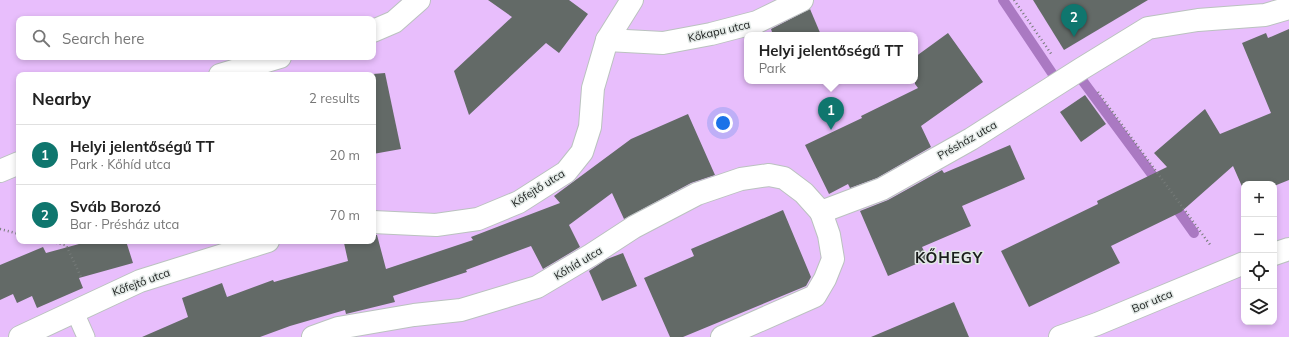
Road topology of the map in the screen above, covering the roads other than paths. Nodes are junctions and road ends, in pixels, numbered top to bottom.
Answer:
1 (419, 0) edge
2 (632, 0) edge
3 (802, 0) edge
4 (1289, 8) edge
5 (376, 30) edge
6 (607, 40) junction
7 (270, 60) edge
8 (230, 72) edge
9 (16, 164) edge
10 (0, 171) edge
11 (821, 212) junction
12 (376, 222) edge
13 (258, 244) edge
14 (1289, 249) edge
15 (1277, 253) edge
16 (1236, 266) edge
17 (81, 307) junction
18 (1095, 330) edge
19 (20, 337) edge
20 (86, 337) edge
21 (313, 337) edge
22 (722, 337) edge
23 (1060, 337) edge

1 - 5 street
2 - 6 street, Kőfejtő utca
3 - 6 street, Kőkapu utca
4 - 11 street, Présház utca
6 - 12 street, Kőfejtő utca
7 - 8 street
9 - 10 street
11 - 21 street, Kőhíd utca
11 - 22 street
13 - 17 street, Kőfejtő utca
14 - 15 street
16 - 18 street, Bor utca
17 - 19 street, Kőfejtő utca
17 - 20 lane
18 - 23 street, Bor utca

